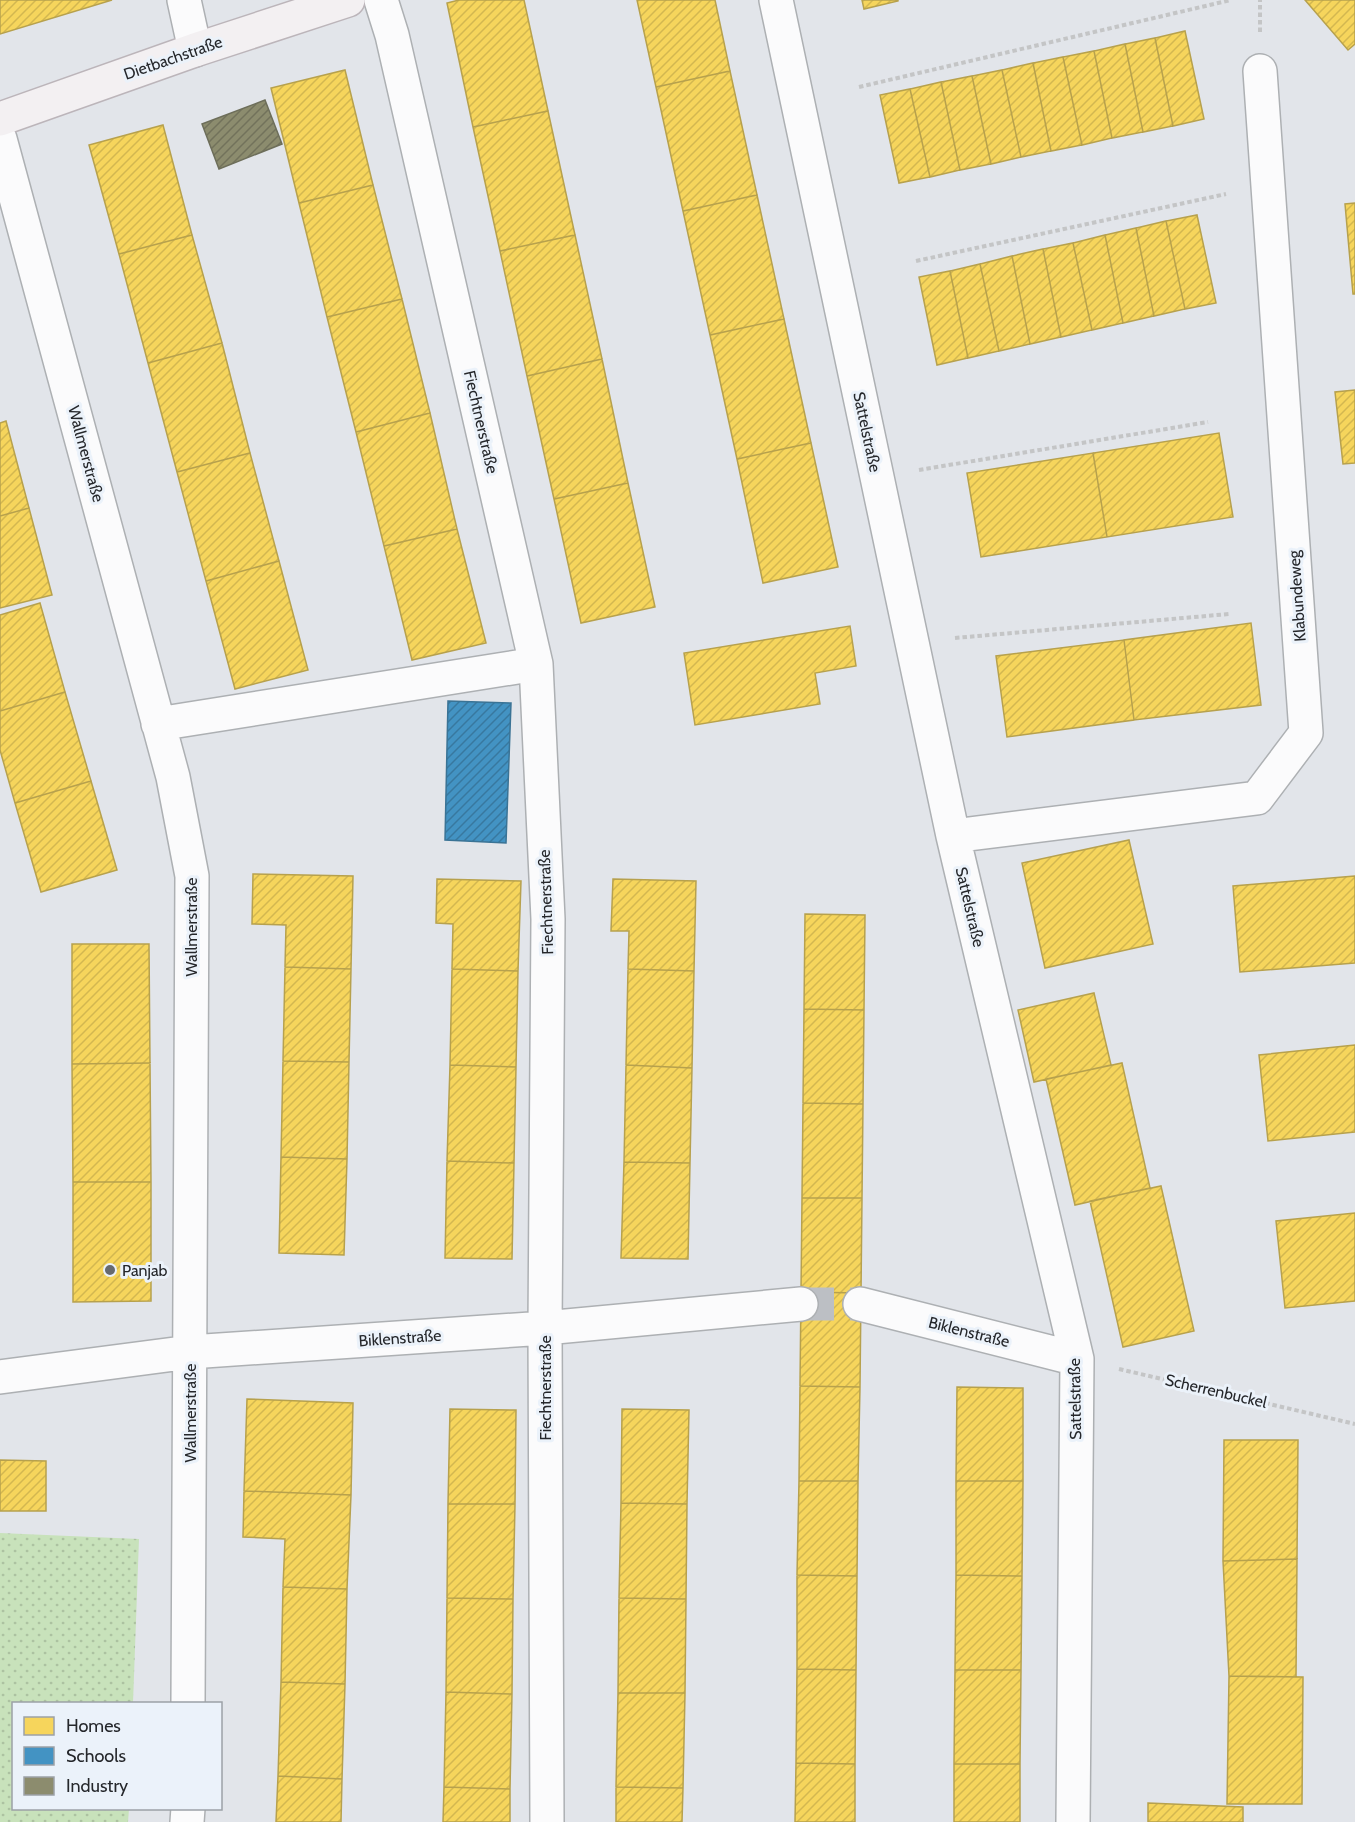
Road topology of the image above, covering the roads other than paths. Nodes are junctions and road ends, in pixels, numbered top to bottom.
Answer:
1 (184, 0) edge
2 (348, 0) edge
3 (381, 0) edge
4 (776, 0) edge
5 (195, 50) junction
6 (1260, 71) dead end
7 (0, 119) edge
8 (0, 139) edge
9 (537, 664) junction
10 (158, 724) junction
11 (953, 836) junction
12 (801, 1304) tunnel mouth
13 (860, 1304) tunnel mouth
14 (545, 1328) junction
15 (190, 1352) junction
16 (1077, 1359) junction
17 (0, 1377) edge
18 (188, 1702) edge
19 (547, 1822) edge
20 (1073, 1822) edge

1 - 5 street
2 - 5 main road, Dietbachstraße
3 - 9 street, Fiechtnerstraße
4 - 11 street, Sattelstraße
5 - 7 main road, Dietbachstraße
6 - 11 street, Klabundeweg
8 - 10 street, Wallmerstraße
9 - 10 street
9 - 14 street, Fiechtnerstraße
10 - 15 street, Wallmerstraße
11 - 16 street, Sattelstraße
12 - 14 street, Biklenstraße
13 - 16 street, Biklenstraße
14 - 15 street, Biklenstraße
14 - 19 street, Fiechtnerstraße
15 - 17 street, Biklenstraße
15 - 18 street, Wallmerstraße
16 - 20 street, Sattelstraße

